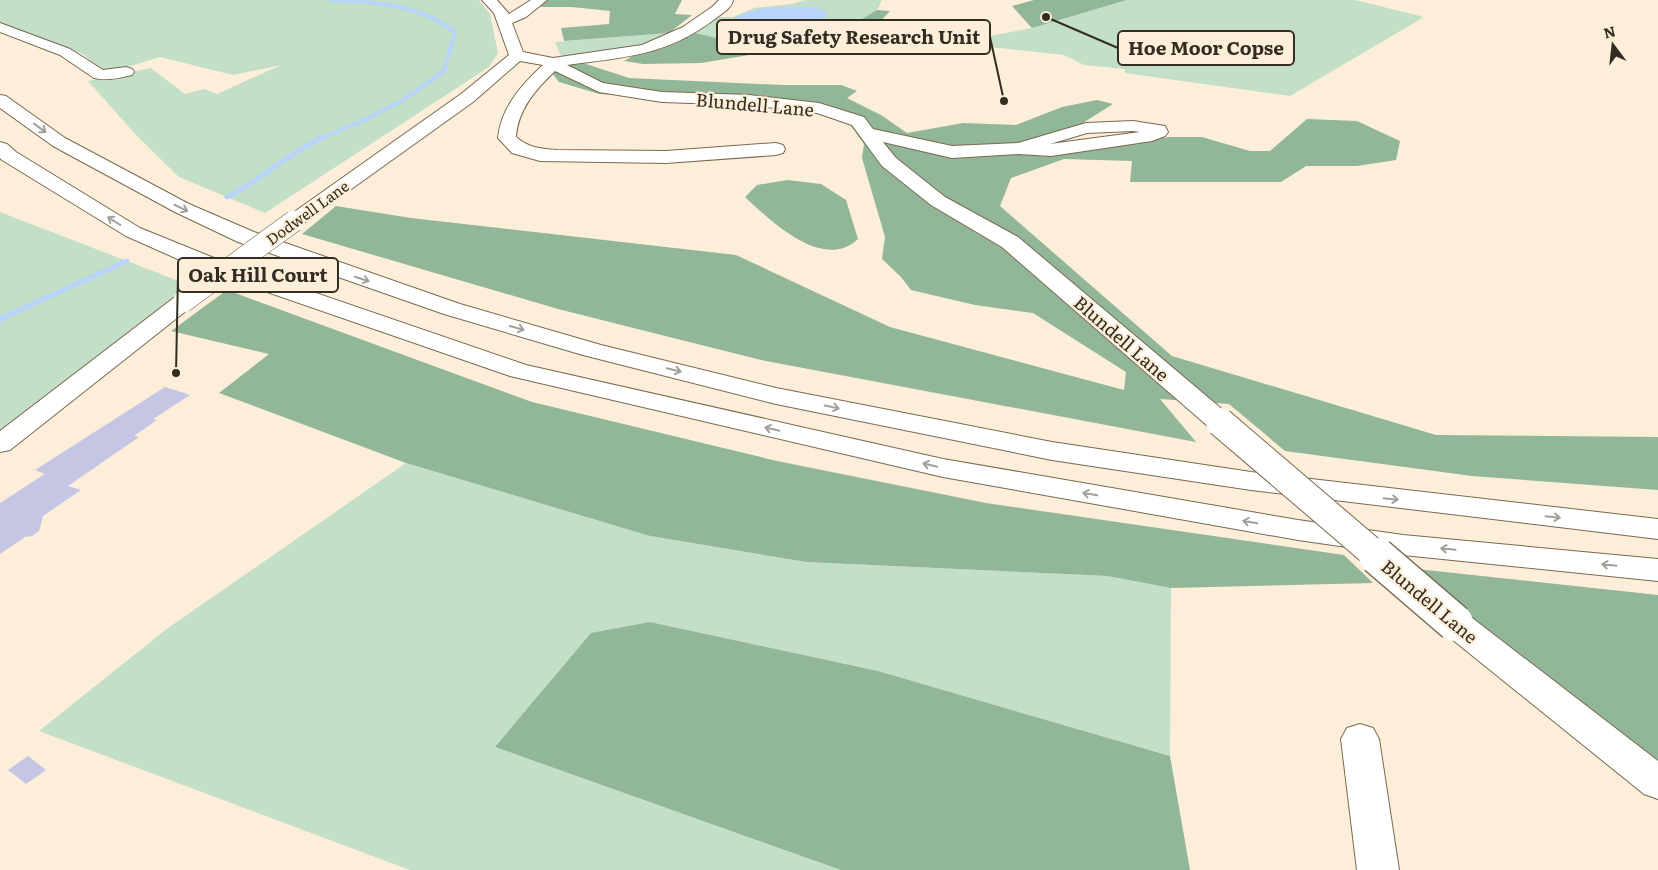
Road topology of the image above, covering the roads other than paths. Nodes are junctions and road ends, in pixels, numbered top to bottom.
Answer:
1 (489, 0) edge
2 (540, 0) edge
3 (726, 0) edge
4 (505, 21) junction
5 (0, 27) edge
6 (517, 56) junction
7 (551, 64) junction
8 (126, 72) dead end
9 (0, 100) edge
10 (1113, 109) dead end
11 (433, 121) junction
12 (1086, 128) junction
13 (867, 133) junction
14 (0, 148) edge
15 (1018, 148) junction
16 (776, 149) dead end
17 (384, 173) dead end
18 (0, 444) edge
19 (1658, 529) edge
20 (1658, 570) edge
21 (1360, 739) dead end
22 (1658, 783) edge
23 (1378, 870) edge

1 - 4 main road
2 - 4 main road
3 - 7 main road
4 - 6 main road
5 - 8 main road
6 - 7 main road, Blundell Lane
6 - 11 main road, Dodwell Lane
7 - 13 main road, Blundell Lane
7 - 16 main road
9 -> 19 main road
10 - 12 main road
11 - 17 main road
11 - 18 main road, Dodwell Lane, bridge
12 - 15 main road
12 - 15 main road
13 - 15 main road
13 - 22 main road, Blundell Lane, bridge
20 -> 14 main road
21 - 23 main road

